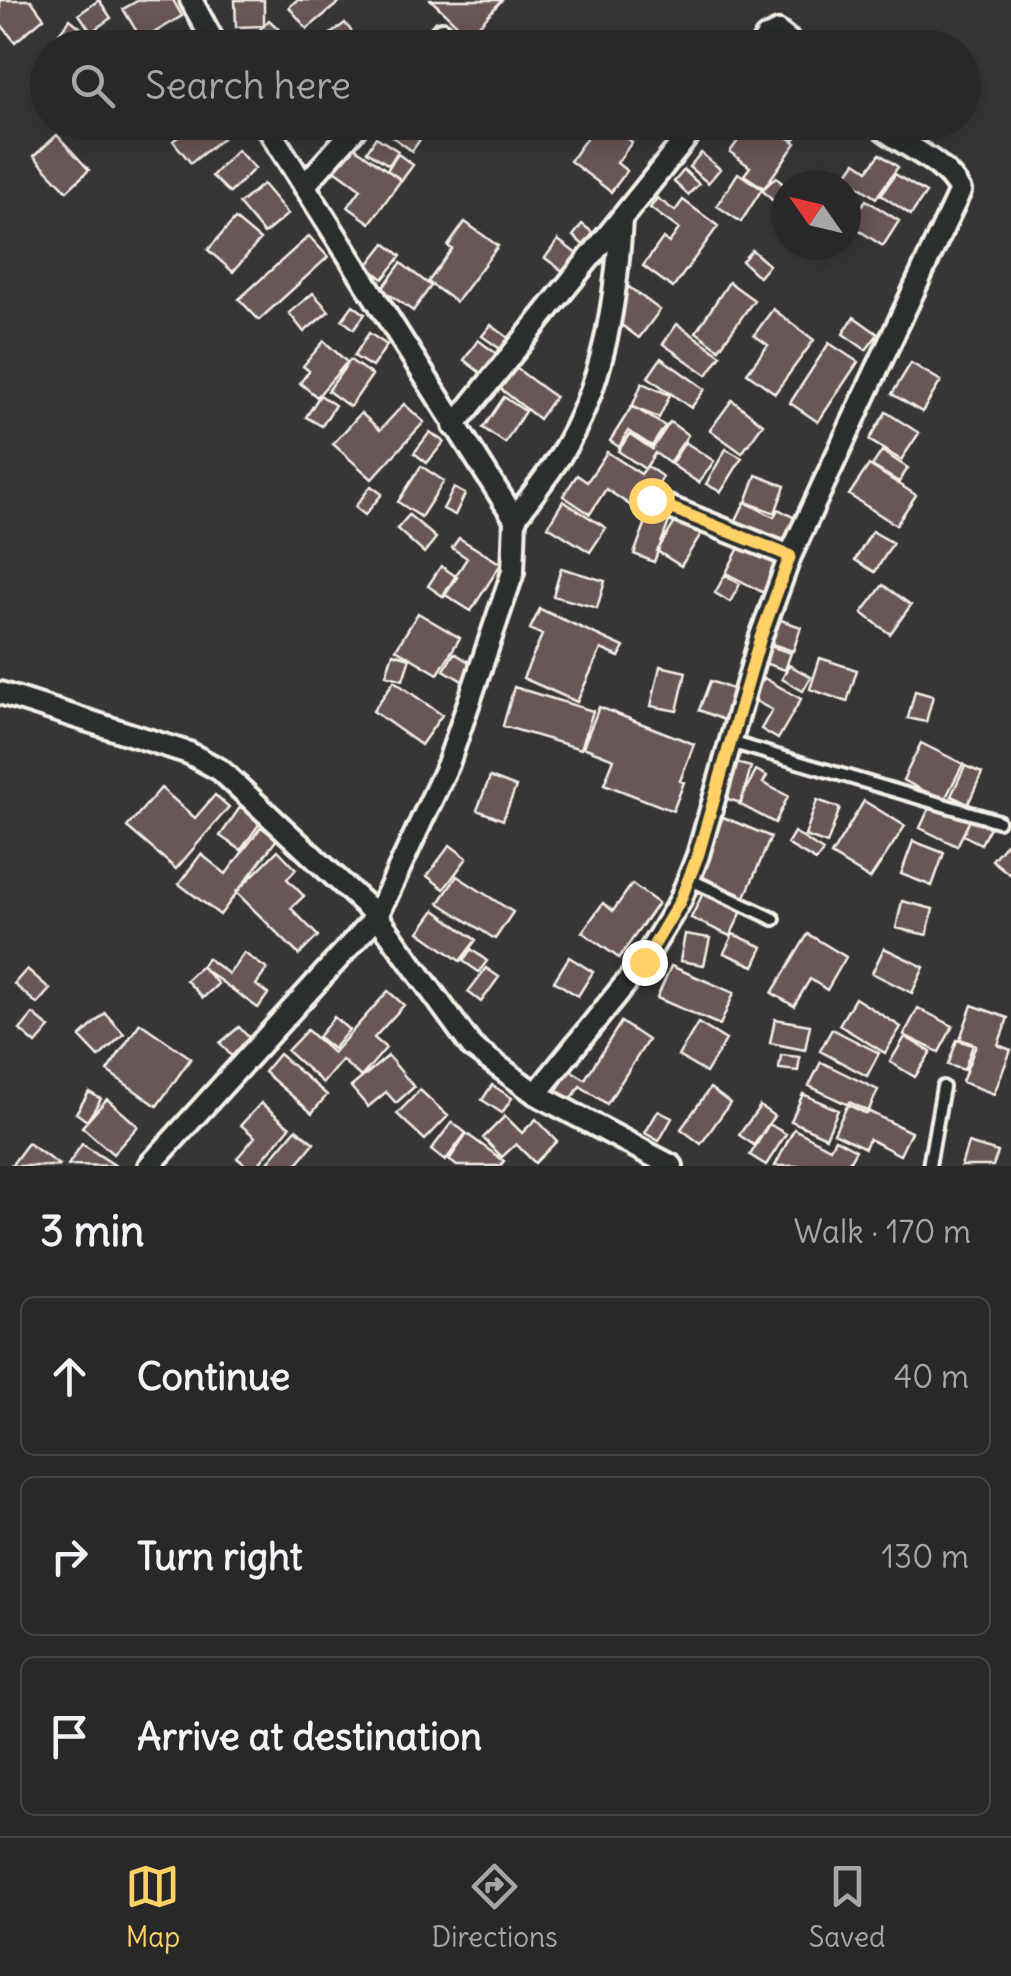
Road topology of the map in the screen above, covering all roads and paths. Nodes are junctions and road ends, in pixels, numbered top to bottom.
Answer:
1 (191, 0) edge
2 (207, 30) edge
3 (275, 140) edge
4 (345, 140) edge
5 (684, 140) edge
6 (898, 140) edge
7 (304, 186) junction
8 (620, 220) junction
9 (454, 426) junction
10 (651, 500) dead end
11 (515, 519) junction
12 (790, 556) junction
13 (0, 693) edge
14 (729, 742) junction
15 (998, 821) dead end
16 (688, 879) junction
17 (377, 916) junction
18 (774, 918) dead end
19 (943, 1088) dead end
20 (536, 1094) junction
21 (148, 1166) edge
22 (672, 1166) edge
23 (929, 1166) edge

1 - 2 street
3 - 7 street
4 - 7 street
5 - 8 street
6 - 12 street
7 - 9 street
8 - 9 street
8 - 11 street
9 - 11 street
10 - 12 street
11 - 17 street
12 - 14 street
13 - 17 street
14 - 15 lane
14 - 16 street
16 - 18 lane
16 - 20 street
17 - 20 street
17 - 21 street
19 - 23 lane
20 - 22 street

